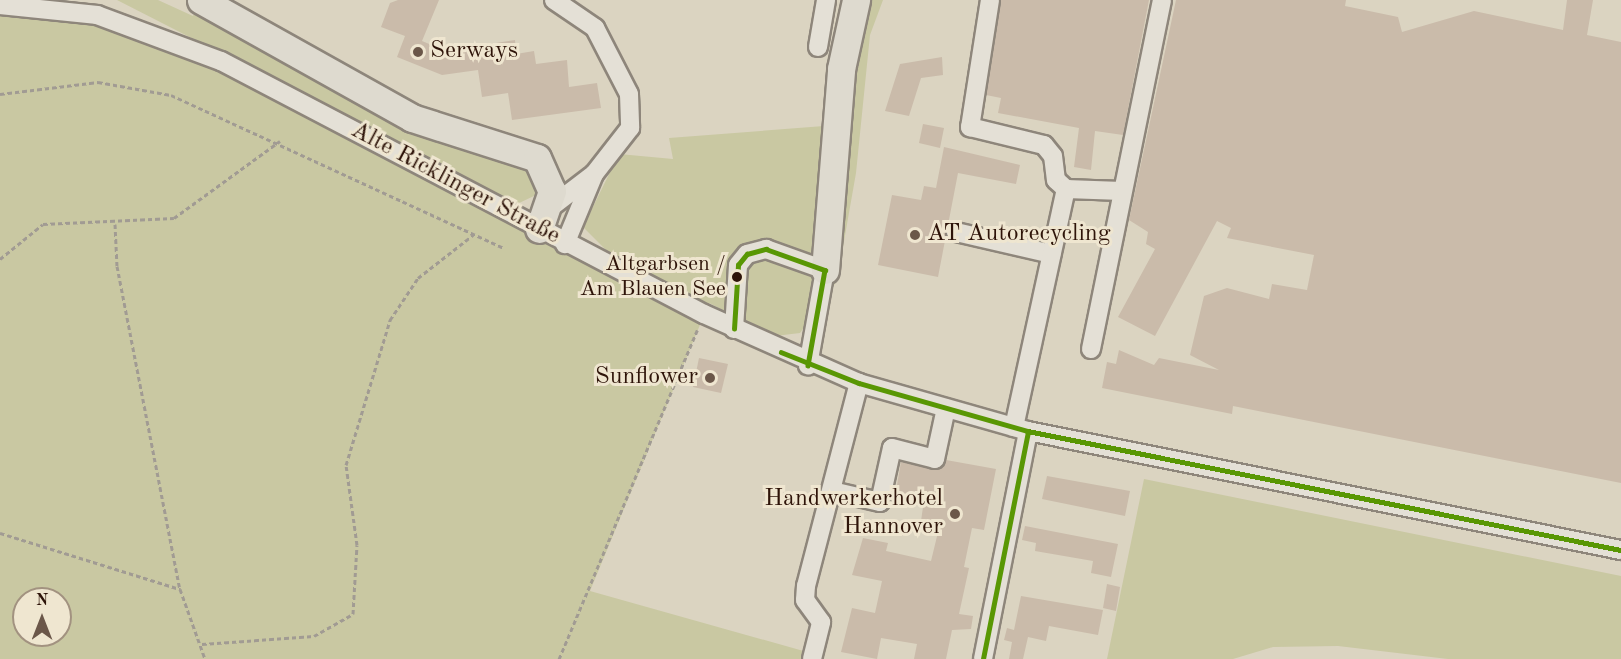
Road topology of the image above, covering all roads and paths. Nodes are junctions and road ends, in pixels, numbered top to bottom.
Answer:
1 (201, 0) edge
2 (554, 0) edge
3 (826, 0) edge
4 (856, 0) edge
5 (990, 0) edge
6 (1162, 0) edge
7 (0, 5) edge
8 (99, 7) edge
9 (818, 47) dead end
10 (0, 94) edge
11 (280, 141) junction
12 (594, 174) junction
13 (1066, 189) junction
14 (1122, 191) junction
15 (545, 218) junction
16 (115, 224) junction
17 (956, 232) dead end
18 (473, 234) junction
19 (565, 244) junction
20 (503, 248) dead end
21 (1051, 254) junction
22 (0, 259) edge
23 (825, 270) junction
24 (699, 325) dead end
25 (734, 329) junction
26 (1091, 349) dead end
27 (808, 365) junction
28 (859, 383) junction
29 (946, 408) junction
30 (1021, 429) junction
31 (832, 491) junction
32 (0, 533) edge
33 (1621, 550) edge
34 (180, 589) junction
35 (202, 644) junction
36 (205, 659) edge
37 (559, 659) edge
38 (812, 659) edge
39 (983, 659) edge

1 - 15 highway
2 - 12 street
3 - 9 street
4 - 23 highway
5 - 13 street
6 - 14 street
7 - 8 street, Alte Ricklinger Straße
8 - 15 street, Alte Ricklinger Straße
10 - 11 path
11 - 16 path
11 - 18 path
12 - 15 street
12 - 19 street
13 - 14 street
13 - 21 street
14 - 26 street
15 - 19 street, Alte Ricklinger Straße
16 - 22 path
16 - 34 path
17 - 21 street
18 - 20 path
18 - 35 path
19 - 25 street, Alte Ricklinger Straße
21 - 30 street
23 - 25 street
23 - 27 street
24 - 37 path
25 - 27 street, Alte Ricklinger Straße
27 - 28 street, Alte Ricklinger Straße
28 - 29 street, Alte Ricklinger Straße
28 - 31 street
29 - 30 street, Alte Ricklinger Straße
29 - 31 street
30 - 33 street, Alte Ricklinger Straße
30 - 39 street
31 - 38 street
32 - 34 path
34 - 35 path
35 - 36 path

